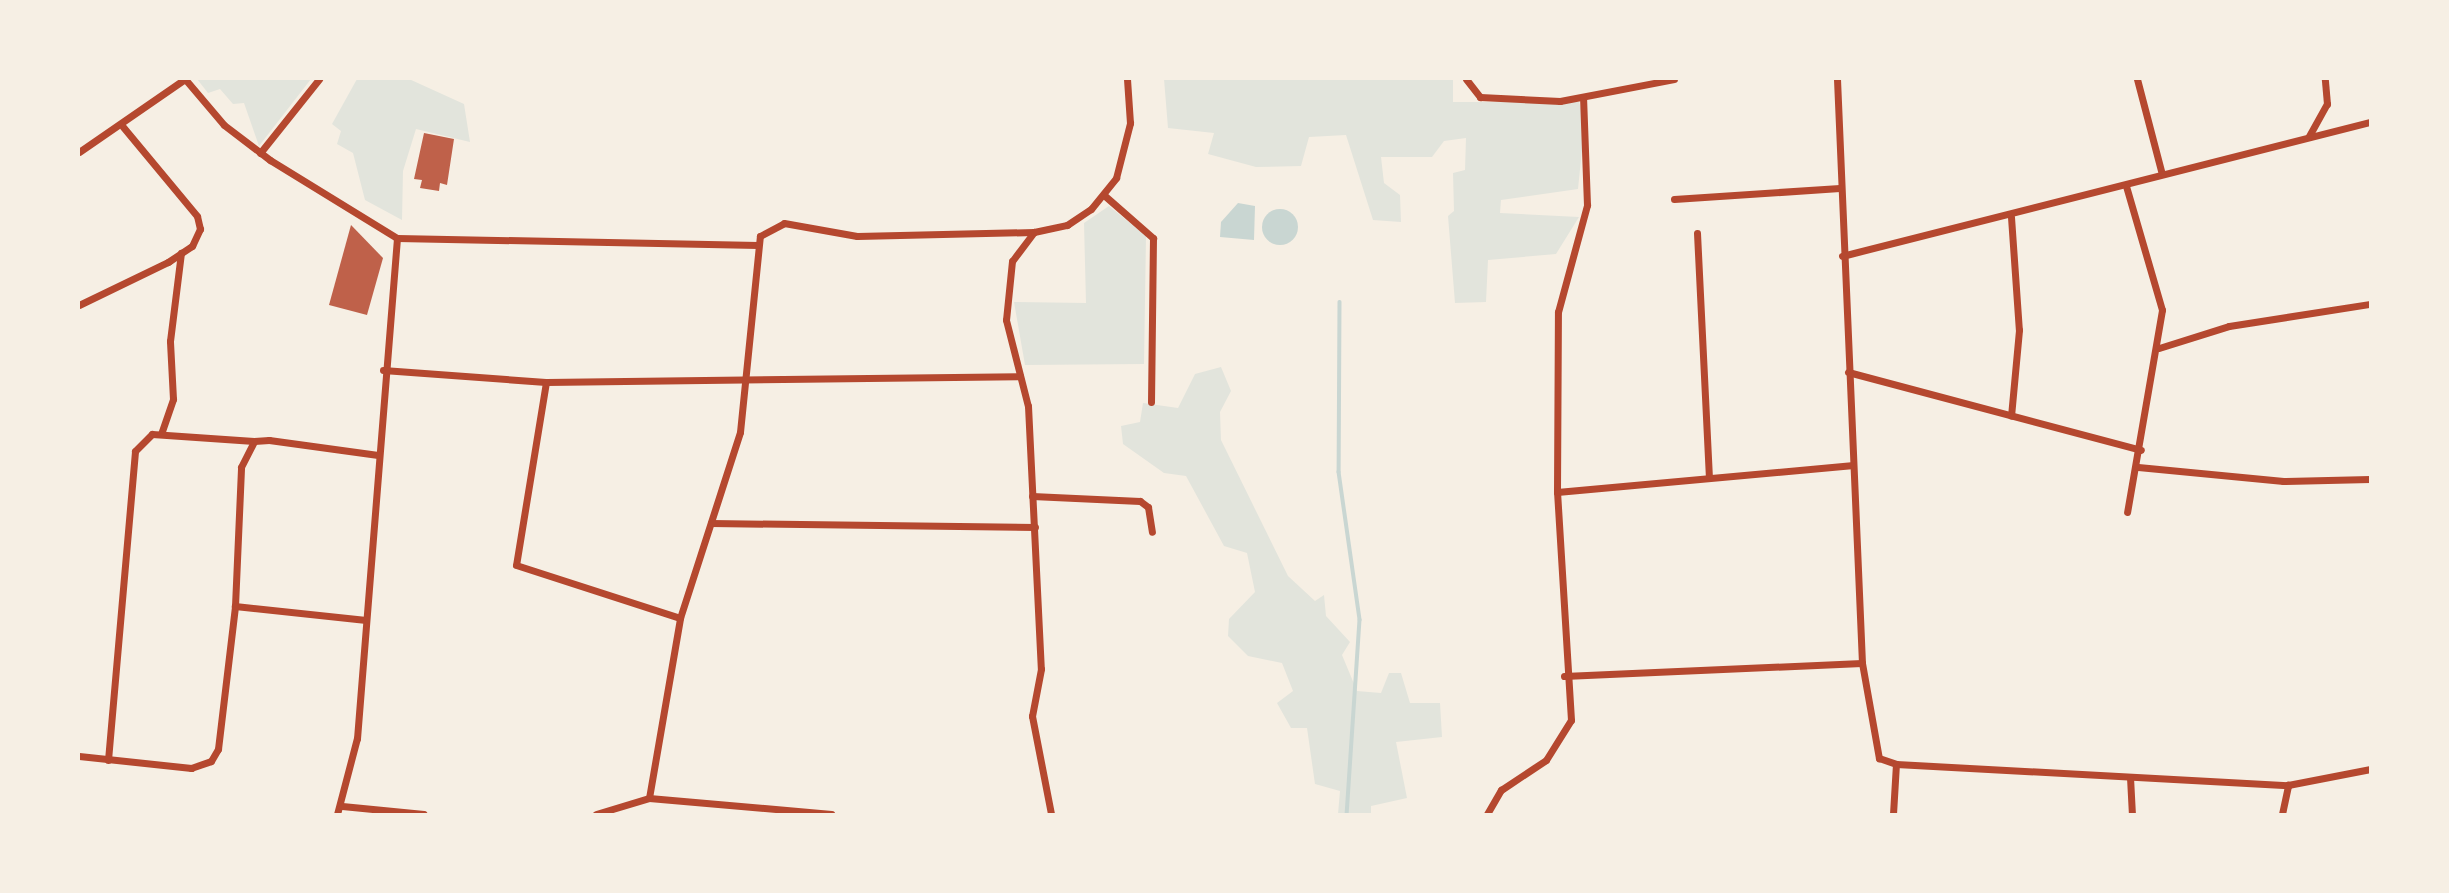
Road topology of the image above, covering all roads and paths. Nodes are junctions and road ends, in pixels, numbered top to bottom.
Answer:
1 (185, 79) edge
2 (319, 79) edge
3 (1127, 79) edge
4 (1466, 79) edge
5 (1674, 79) edge
6 (1837, 79) edge
7 (2137, 79) edge
8 (2325, 79) edge
9 (1663, 80) edge
10 (1583, 98) junction
11 (2370, 122) edge
12 (123, 127) junction
13 (2308, 136) junction
14 (79, 152) edge
15 (260, 153) junction
16 (2162, 174) junction
17 (2126, 186) junction
18 (1840, 188) junction
19 (1105, 196) junction
20 (1674, 199) dead end
21 (2011, 217) junction
22 (1034, 232) junction
23 (1697, 233) dead end
24 (397, 238) junction
25 (758, 245) junction
26 (181, 253) junction
27 (1842, 256) junction
28 (2370, 304) edge
29 (79, 305) edge
30 (2160, 348) junction
31 (383, 370) junction
32 (1848, 372) junction
33 (749, 375) junction
34 (1020, 376) junction
35 (547, 382) junction
36 (1151, 402) dead end
37 (2011, 416) junction
38 (161, 434) junction
39 (254, 442) junction
40 (2141, 450) junction
41 (379, 455) junction
42 (1852, 465) junction
43 (2138, 467) junction
44 (1709, 478) junction
45 (2370, 479) edge
46 (1557, 492) junction
47 (1032, 496) junction
48 (2127, 512) dead end
49 (710, 523) junction
50 (1035, 527) junction
51 (1152, 532) dead end
52 (235, 606) junction
53 (680, 618) junction
54 (366, 620) junction
55 (1862, 663) junction
56 (1564, 676) junction
57 (79, 756) edge
58 (108, 760) junction
59 (1896, 764) junction
60 (2370, 769) edge
61 (2130, 777) junction
62 (2288, 785) junction
63 (649, 797) junction
64 (624, 805) junction
65 (342, 806) junction
66 (337, 814) edge
67 (425, 814) edge
68 (596, 814) edge
69 (624, 814) edge
70 (831, 814) edge
71 (1051, 814) edge
72 (1488, 814) edge
73 (1893, 814) edge
74 (2133, 814) edge
75 (2282, 814) edge

1 - 12 street
1 - 15 street
2 - 15 street
3 - 19 street
4 - 10 street
5 - 9 street
6 - 18 street
7 - 16 street
8 - 13 street
9 - 10 street
10 - 46 street
11 - 13 street
12 - 14 street
12 - 26 street
13 - 16 street
15 - 24 street
16 - 17 street
17 - 21 street
17 - 30 street
18 - 20 street
18 - 27 street
19 - 22 street
19 - 36 street
21 - 27 street
21 - 37 street
22 - 25 street
22 - 34 street
23 - 44 street
24 - 25 street
24 - 31 street
25 - 33 street
26 - 29 street
26 - 38 street
27 - 32 street
28 - 30 street
30 - 40 street
31 - 35 street
31 - 41 street
32 - 37 street
32 - 42 street
33 - 34 street
33 - 35 street
33 - 49 street
34 - 47 street
35 - 53 street
37 - 40 street
38 - 39 street
38 - 58 street
39 - 41 street
39 - 52 street
40 - 43 street
41 - 54 street
42 - 44 street
42 - 55 street
43 - 45 street
43 - 48 street
44 - 46 street
46 - 56 street
47 - 50 street
47 - 51 street
49 - 50 street
49 - 53 street
50 - 71 street
52 - 54 street
52 - 58 street
53 - 63 street
54 - 65 street
55 - 56 street
55 - 59 street
56 - 72 street
57 - 58 street
59 - 61 street
59 - 73 street
60 - 62 street
61 - 62 street
61 - 74 street
62 - 75 street
63 - 64 street
63 - 70 street
64 - 68 street
64 - 69 street
65 - 66 street
65 - 67 street

